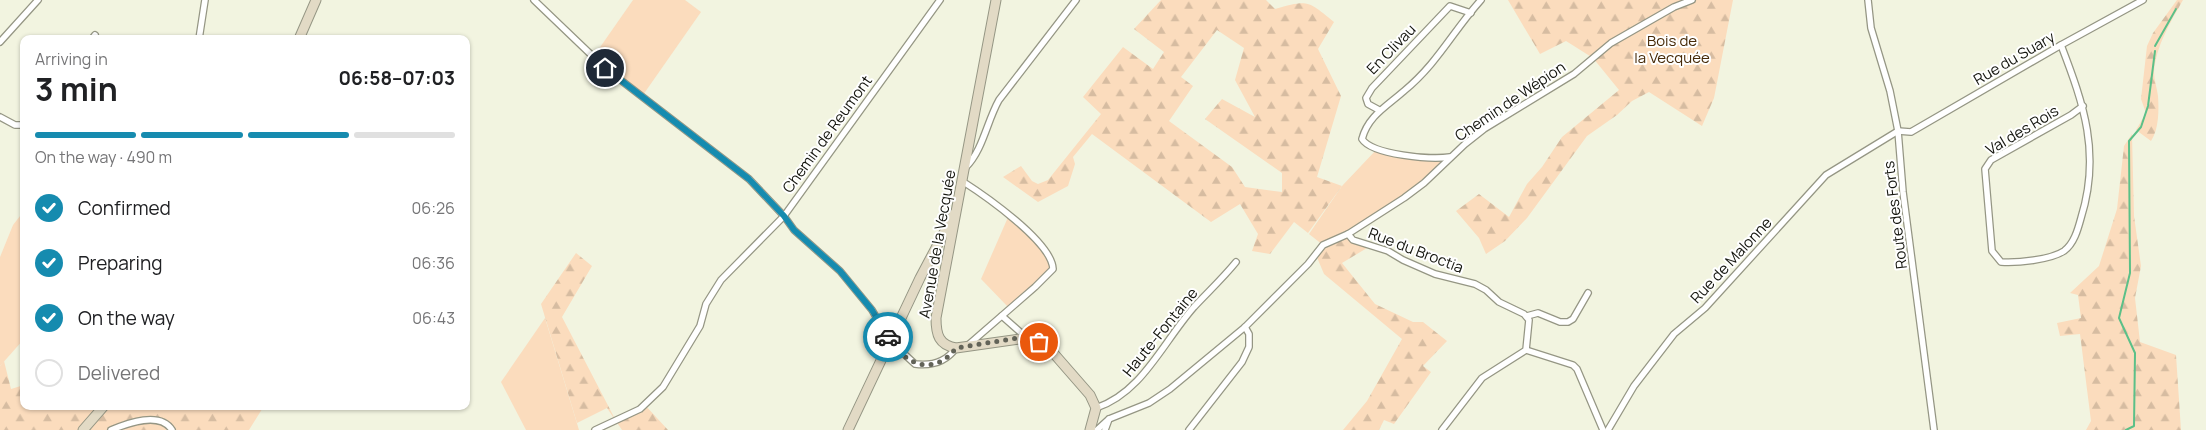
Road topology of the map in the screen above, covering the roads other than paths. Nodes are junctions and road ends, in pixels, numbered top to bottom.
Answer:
1 (38, 0) edge
2 (205, 0) edge
3 (316, 0) edge
4 (534, 0) edge
5 (940, 0) edge
6 (996, 0) edge
7 (1076, 0) edge
8 (1481, 0) edge
9 (1692, 0) edge
10 (1868, 0) edge
11 (2143, 0) edge
12 (1449, 3) edge
13 (1471, 13) junction
14 (200, 35) edge
15 (301, 35) edge
16 (0, 42) edge
17 (2061, 45) junction
18 (2082, 106) junction
19 (1379, 110) junction
20 (0, 117) edge
21 (20, 126) edge
22 (1898, 131) junction
23 (1451, 157) junction
24 (964, 168) junction
25 (962, 181) junction
26 (956, 213) junction
27 (784, 216) junction
28 (1348, 234) junction
29 (1236, 262) dead end
30 (1588, 293) dead end
31 (1002, 316) junction
32 (1527, 316) junction
33 (1245, 327) junction
34 (1027, 338) junction
35 (890, 341) junction
36 (961, 348) junction
37 (1526, 350) junction
38 (1096, 408) junction
39 (100, 410) edge
40 (1109, 419) junction
41 (83, 430) edge
42 (111, 430) edge
43 (172, 430) edge
44 (595, 430) edge
45 (848, 430) edge
46 (1090, 430) edge
47 (1097, 430) edge
48 (1105, 430) edge
49 (1189, 430) edge
50 (1442, 430) edge
51 (1603, 430) edge
52 (1608, 430) edge
53 (1934, 430) edge

1 - 16 street
2 - 14 street
3 - 15 main road
4 - 27 street
5 - 27 street, Chemin de Reumont
6 - 24 main road, Avenue de la Vecquée
7 - 24 street
8 - 13 street
9 - 23 street, Chemin de Wépion
10 - 22 street, Route des Forts
11 - 17 street, Rue du Suary
12 - 13 street, En Clivau
12 - 19 street, En Clivau
13 - 19 street
17 - 18 street, Val des Rois
17 - 22 street, Rue du Suary
18 - 18 street, Val des Rois
19 - 23 street
20 - 21 street
22 - 52 street, Rue de Malonne
22 - 53 street, Route des Forts
23 - 28 street, Chemin de Wépion
24 - 25 main road, Avenue de la Vecquée
25 - 26 main road, Avenue de la Vecquée
25 - 31 street
26 - 35 main road
26 - 36 main road, Avenue de la Vecquée
27 - 35 street
27 - 44 street, Chemin de Reumont
28 - 32 street, Rue du Broctia
28 - 33 street, Rue du Broctia
29 - 38 street, Haute-Fontaine
30 - 32 street, Rue du Broctia
31 - 34 street
31 - 36 street
32 - 37 street
33 - 40 street
33 - 49 street
34 - 36 main road
34 - 38 main road
35 - 36 street
35 - 45 main road
37 - 50 street
37 - 51 street
38 - 46 main road
39 - 41 main road
40 - 47 street
40 - 48 street
42 - 43 street

